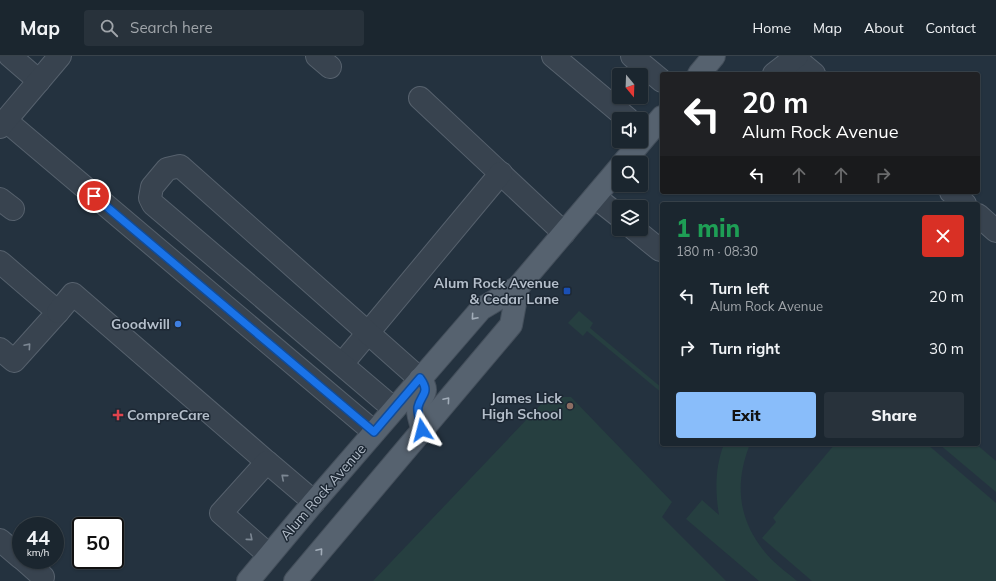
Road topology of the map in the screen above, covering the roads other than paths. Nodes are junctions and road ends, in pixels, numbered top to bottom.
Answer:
1 (10, 56) edge
2 (60, 56) edge
3 (553, 56) edge
4 (632, 56) edge
5 (714, 56) edge
6 (796, 57) edge
7 (701, 72) edge
8 (777, 72) edge
9 (812, 72) edge
10 (660, 79) edge
11 (39, 81) junction
12 (420, 98) dead end
13 (620, 112) edge
14 (660, 119) edge
15 (3, 123) edge
16 (648, 129) edge
17 (501, 173) junction
18 (612, 176) edge
19 (953, 194) edge
20 (595, 197) junction
21 (963, 202) edge
22 (612, 210) edge
23 (980, 218) edge
24 (996, 231) edge
25 (564, 233) junction
26 (643, 236) edge
27 (660, 250) dead end
28 (0, 262) edge
29 (518, 287) junction
30 (58, 312) junction
31 (368, 333) junction
32 (0, 349) edge
33 (342, 364) junction
34 (420, 378) junction
35 (394, 409) junction
36 (422, 430) junction
37 (374, 432) junction
38 (267, 462) junction
39 (314, 502) junction
40 (0, 540) edge
41 (12, 550) edge
42 (269, 555) junction
43 (34, 569) edge
44 (43, 577) dead end
45 (248, 581) edge
46 (295, 581) edge

1 - 11 street
2 - 11 street
3 - 13 street
4 - 10 street
5 - 7 main road
6 - 8 street
6 - 9 street
11 - 15 street
12 - 17 street
14 - 16 main road
15 - 37 street
17 - 25 street
17 - 31 street
18 - 20 main road, Alum Rock Avenue
19 - 21 street
20 - 22 street
20 - 25 main road, Alum Rock Avenue
23 - 24 street
25 - 29 main road, Alum Rock Avenue
26 - 27 street
28 - 30 street
29 -> 34 main road, Alum Rock Avenue
36 -> 29 main road, Alum Rock Avenue
32 -> 30 street
30 - 38 street
31 - 33 street
31 - 33 street
31 - 34 street
33 - 35 street
34 - 35 main road, Alum Rock Avenue
34 - 36 main road
35 - 37 main road, Alum Rock Avenue
46 -> 36 main road, Alum Rock Avenue
37 - 39 main road, Alum Rock Avenue
39 -> 38 street
38 -> 42 street
39 - 42 main road, Alum Rock Avenue
40 - 41 street
42 - 45 main road, Alum Rock Avenue
43 - 44 street

